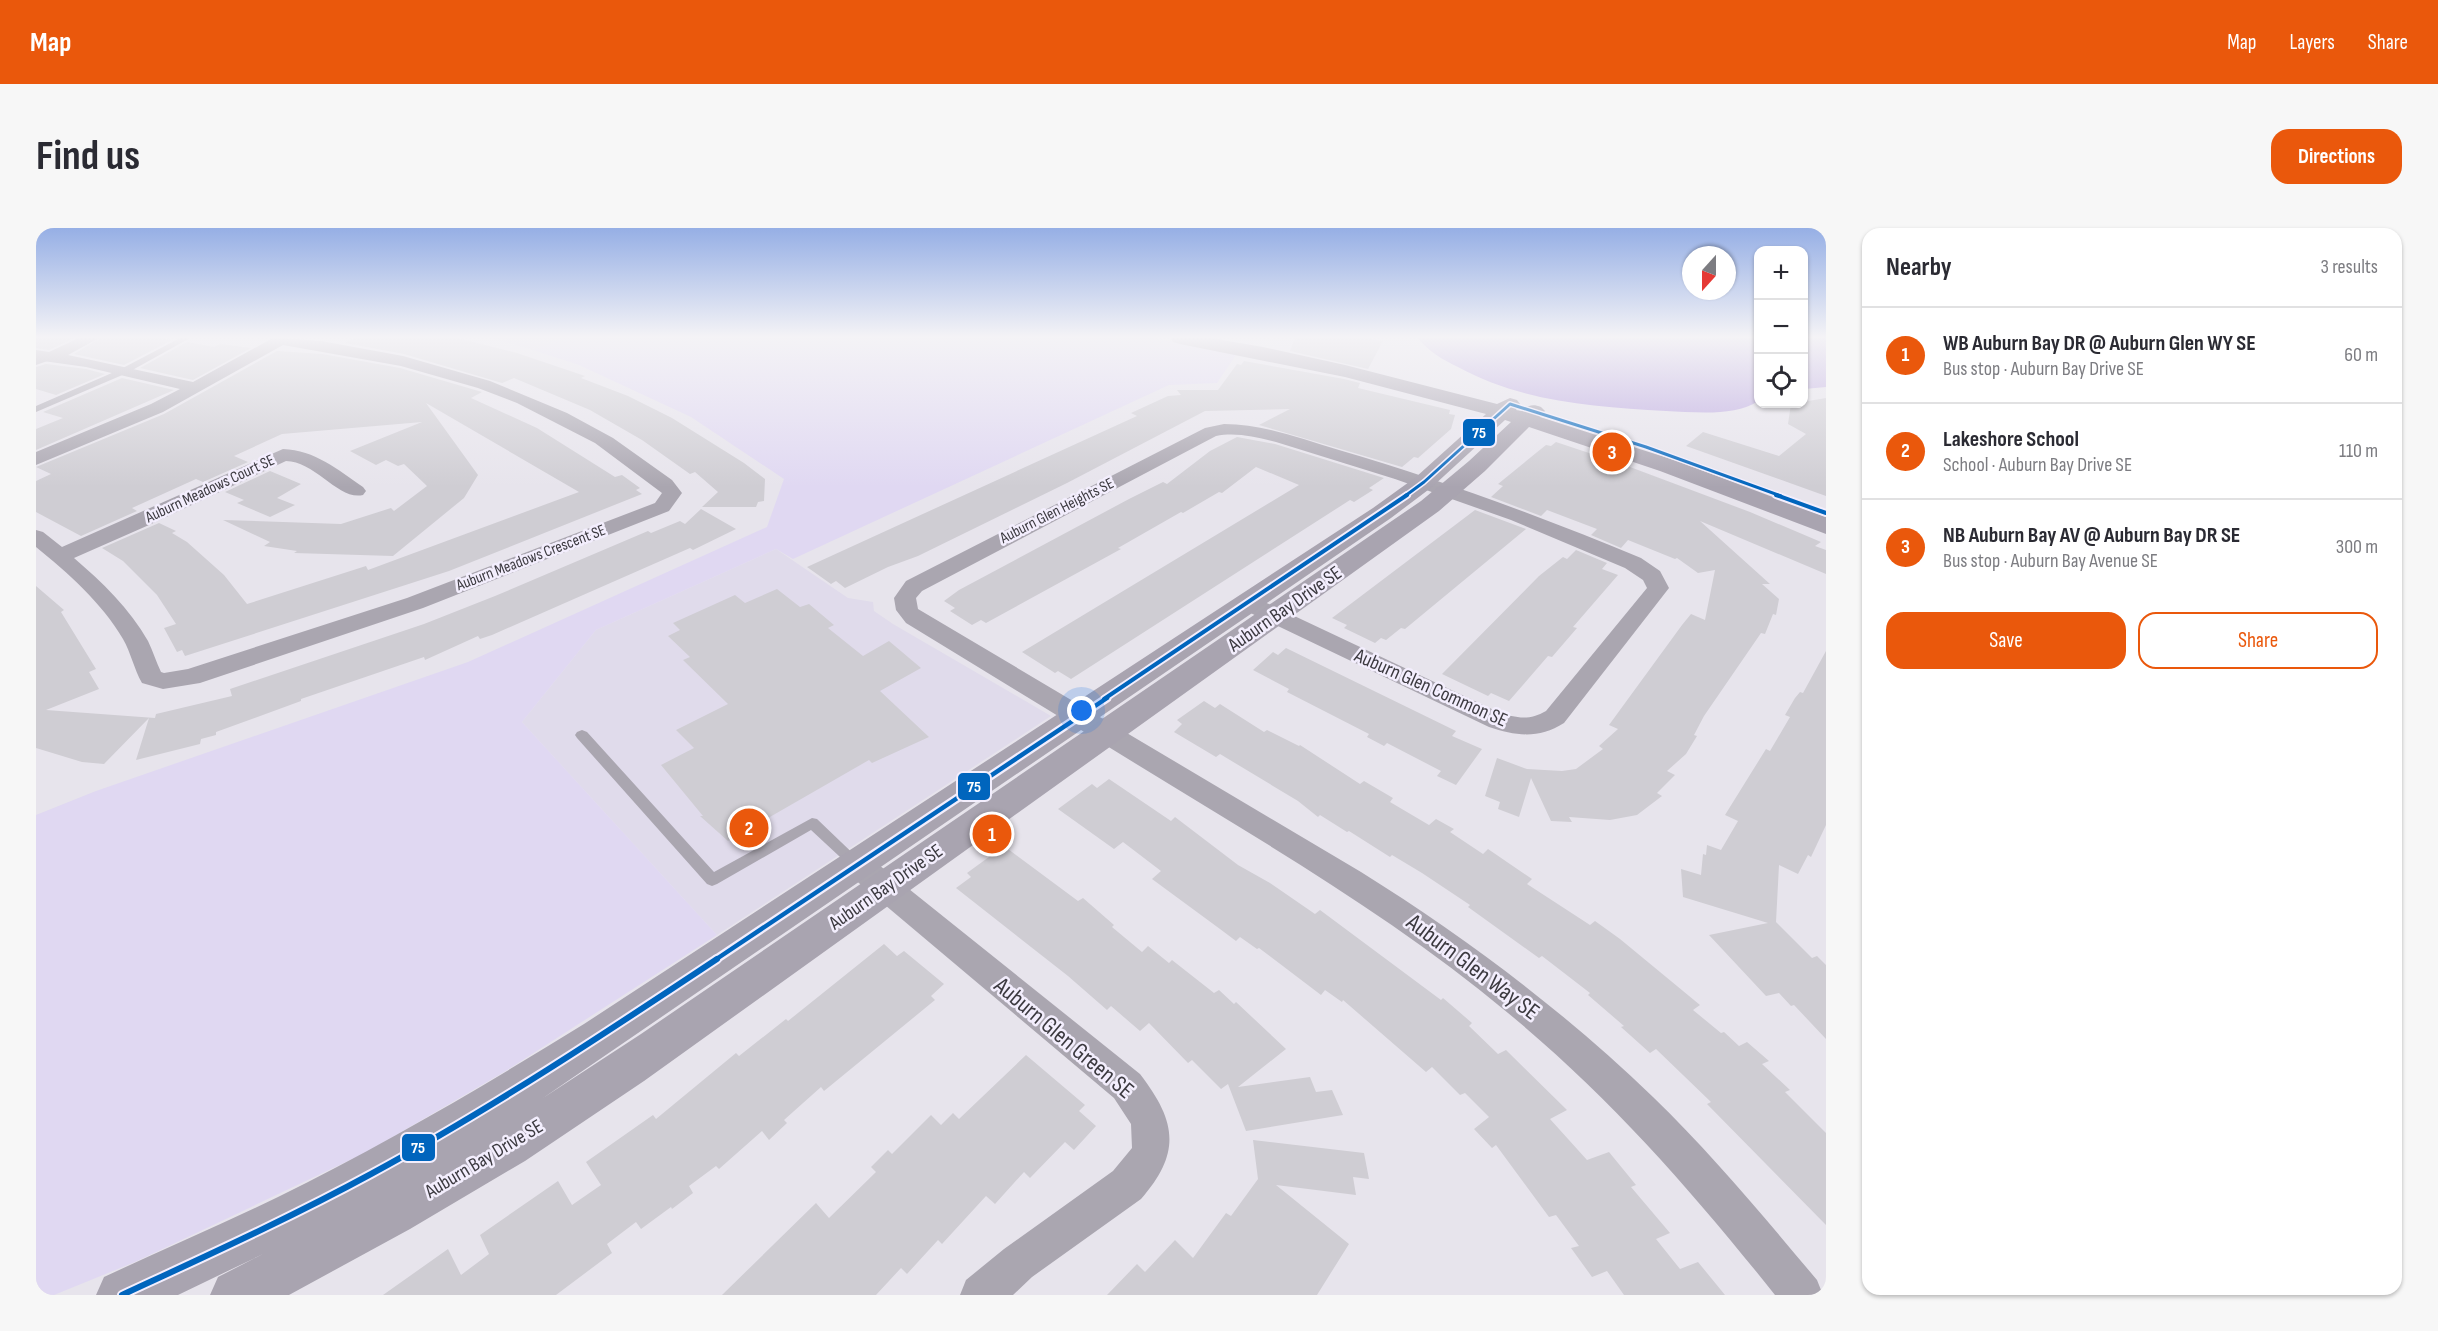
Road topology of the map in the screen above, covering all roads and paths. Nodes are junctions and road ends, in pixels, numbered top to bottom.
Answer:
1 (86, 388) edge
2 (193, 388) edge
3 (491, 388) edge
4 (1417, 388) edge
5 (1437, 388) edge
6 (36, 410) edge
7 (1518, 412) junction
8 (36, 459) edge
9 (1424, 482) junction
10 (1450, 490) junction
11 (356, 492) dead end
12 (1826, 513) edge
13 (1826, 526) edge
14 (36, 536) edge
15 (60, 556) junction
16 (1248, 603) junction
17 (1275, 616) junction
18 (1093, 725) junction
19 (582, 735) dead end
20 (871, 877) junction
21 (147, 1290) edge
22 (236, 1295) edge
23 (981, 1295) edge
24 (1802, 1295) edge

1 - 6 lane
2 - 8 street
3 - 15 street, Auburn Meadows Crescent SE
4 - 7 street
5 - 7 street
7 - 9 street, Auburn Bay Drive SE
7 - 10 street, Auburn Bay Drive SE
7 - 12 street
7 - 13 street
9 - 10 street, Auburn Glen Common SE
9 - 16 street, Auburn Bay Drive SE
9 - 18 street, Auburn Glen Heights SE
10 - 17 street, Auburn Bay Drive SE
10 - 17 street, Auburn Glen Common SE
11 - 15 street, Auburn Meadows Court SE
14 - 15 street, Auburn Meadows Crescent SE
16 - 17 street, Auburn Glen Common SE
16 - 18 street, Auburn Bay Drive SE
17 - 18 street, Auburn Bay Drive SE
18 - 20 street, Auburn Bay Drive SE
18 - 24 street, Auburn Glen Way SE
19 - 20 lane
20 - 21 street, Auburn Bay Drive SE
20 - 22 street, Auburn Bay Drive SE
20 - 23 street, Auburn Glen Green SE

